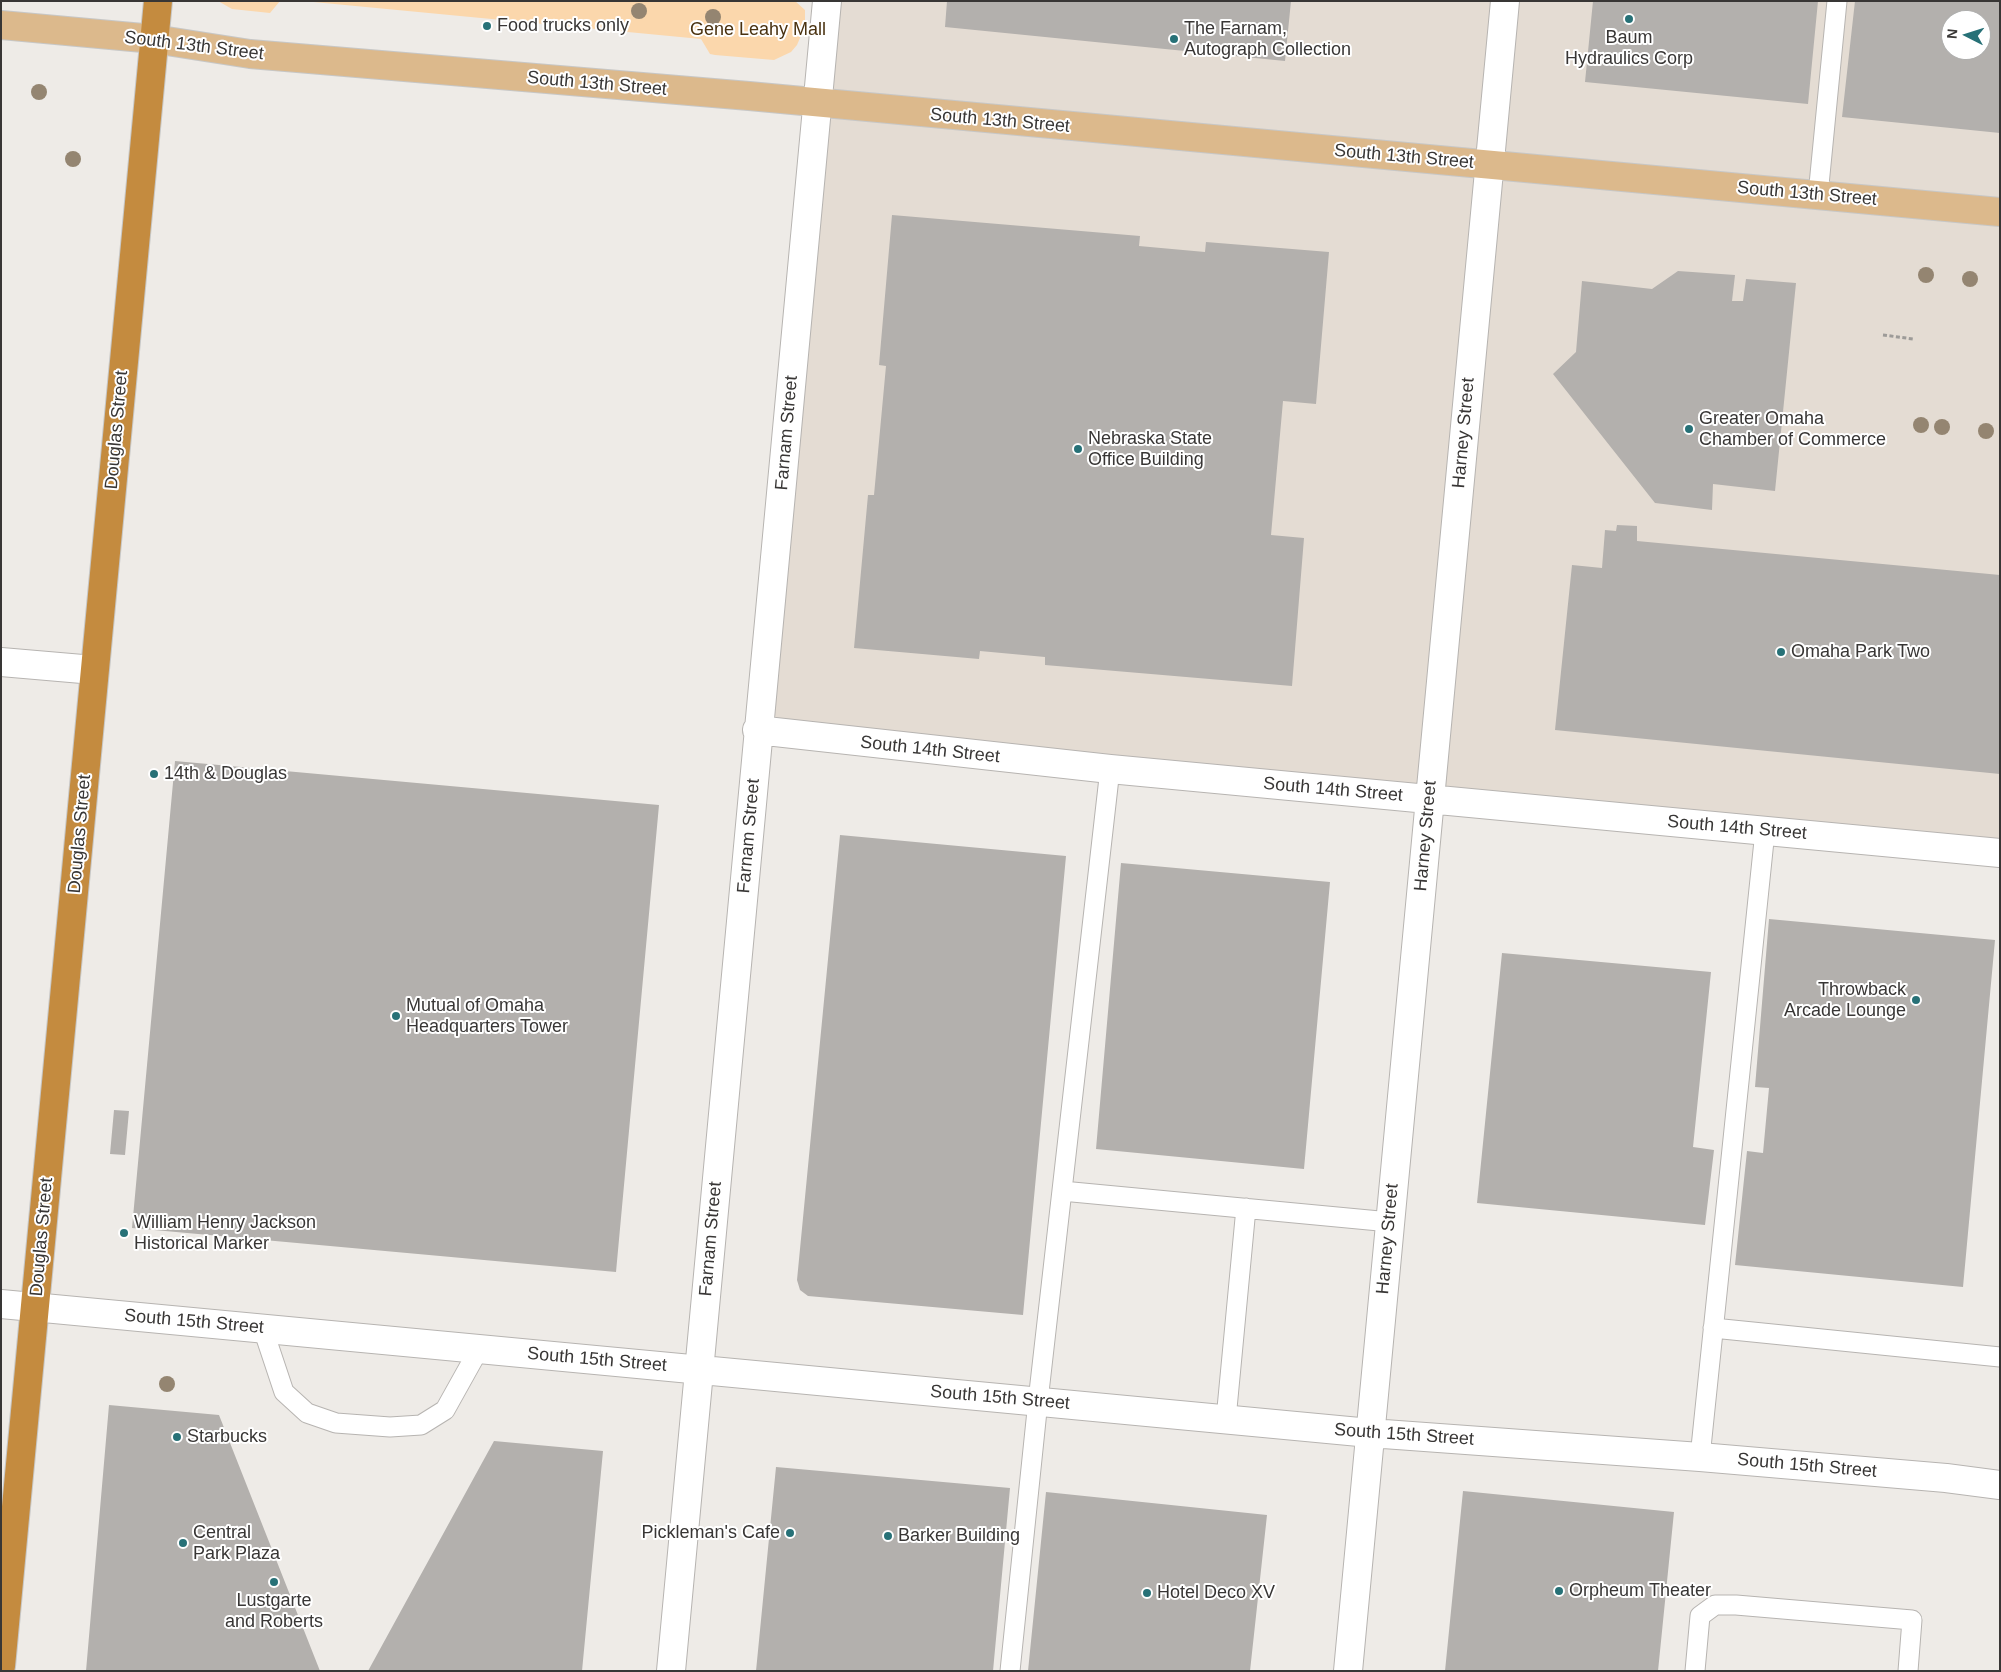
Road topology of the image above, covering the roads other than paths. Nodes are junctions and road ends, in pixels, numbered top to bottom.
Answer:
1 (158, 1) edge
2 (827, 1) edge
3 (1504, 1) edge
4 (1837, 1) edge
5 (1, 25) edge
6 (154, 39) junction
7 (818, 104) junction
8 (1490, 165) junction
9 (1818, 195) junction
10 (2000, 212) edge
11 (1, 662) edge
12 (94, 670) junction
13 (757, 730) junction
14 (1110, 769) junction
15 (1430, 799) junction
16 (1765, 831) junction
17 (2000, 853) edge
18 (1062, 1190) junction
19 (1246, 1208) junction
20 (1390, 1222) junction
21 (1, 1304) edge
22 (36, 1307) junction
23 (1713, 1328) junction
24 (263, 1329) junction
25 (480, 1349) junction
26 (2000, 1357) edge
27 (699, 1370) junction
28 (1038, 1401) junction
29 (1226, 1419) junction
30 (1370, 1433) junction
31 (1700, 1456) junction
32 (2000, 1485) edge
33 (1, 1666) edge
34 (671, 1671) edge
35 (1010, 1671) edge
36 (1348, 1671) edge
37 (1695, 1671) edge
38 (1908, 1671) edge

1 - 6 highway, Douglas Street
2 - 7 main road, Farnam Street
3 - 8 main road, Harney Street
4 - 9 lane
5 - 6 main road, South 13th Street
6 - 7 main road, South 13th Street
6 - 12 highway, Douglas Street
7 - 8 main road, South 13th Street
7 - 13 main road, Farnam Street
8 - 9 main road, South 13th Street
8 - 15 main road, Harney Street
9 - 10 main road, South 13th Street
11 - 12 main road
12 - 22 highway, Douglas Street
13 - 14 main road, South 14th Street
13 - 27 main road, Farnam Street
14 - 15 main road, South 14th Street
14 - 18 lane
15 - 16 main road, South 14th Street
15 - 20 main road, Harney Street
16 - 17 main road, South 14th Street
16 - 23 lane
18 - 19 lane
18 - 28 lane
19 - 20 lane
19 - 29 lane
20 - 30 main road, Harney Street
21 - 22 main road, South 15th Street
22 - 24 main road, South 15th Street
22 - 33 highway, Douglas Street
23 - 26 lane
23 - 31 lane
24 - 25 main road, South 15th Street
24 - 25 lane
25 - 27 main road, South 15th Street
27 - 28 main road, South 15th Street
27 - 34 main road, Farnam Street
28 - 29 main road, South 15th Street
28 - 35 lane
29 - 30 main road, South 15th Street
30 - 31 main road, South 15th Street
30 - 36 main road, Harney Street
31 - 32 main road, South 15th Street
37 - 38 lane

